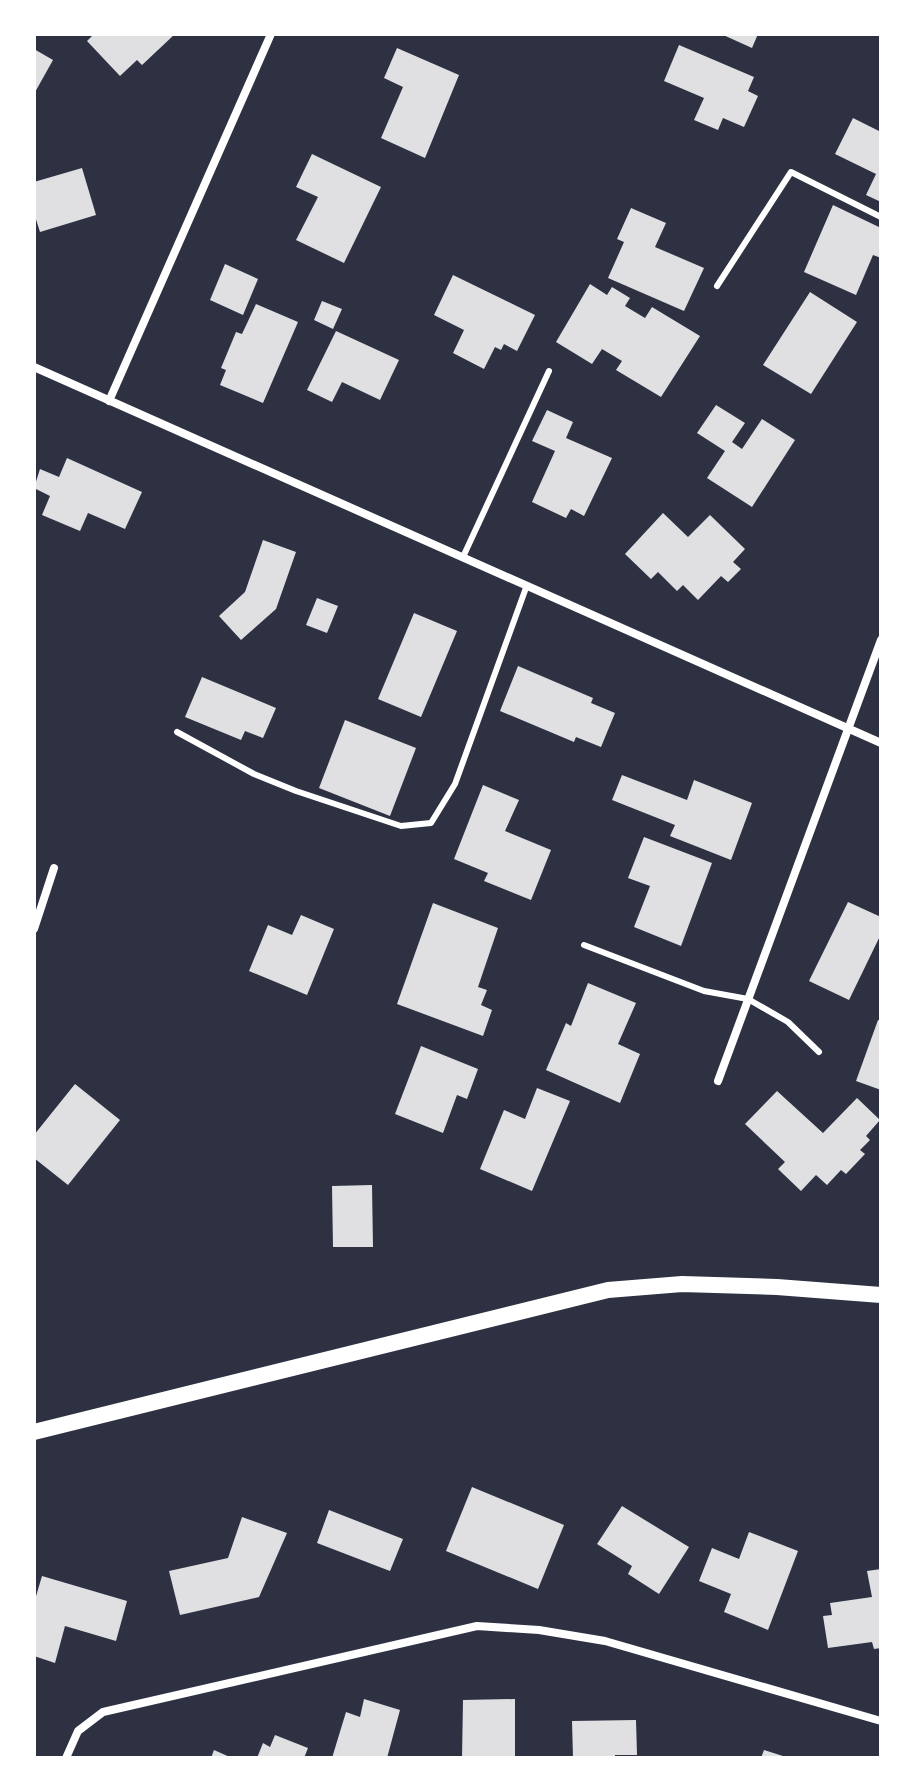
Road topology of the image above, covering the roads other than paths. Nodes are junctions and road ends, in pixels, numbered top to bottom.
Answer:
1 (271, 34) edge
2 (881, 217) edge
3 (717, 286) dead end
4 (34, 367) edge
5 (549, 371) dead end
6 (109, 401) junction
7 (463, 557) junction
8 (527, 585) junction
9 (881, 640) edge
10 (849, 728) junction
11 (177, 732) dead end
12 (881, 743) edge
13 (54, 868) dead end
14 (34, 929) edge
15 (584, 945) dead end
16 (748, 999) junction
17 (819, 1052) dead end
18 (718, 1081) dead end
19 (881, 1295) edge
20 (34, 1432) edge
21 (881, 1721) edge
22 (66, 1758) edge

1 - 6 street
2 - 3 lane
4 - 6 street
5 - 7 lane
6 - 7 street
7 - 8 street
8 - 10 street
8 - 11 lane
9 - 10 street
10 - 12 street
10 - 16 street
13 - 14 street
15 - 16 lane
16 - 17 lane
16 - 18 street
19 - 20 main road
21 - 22 street

